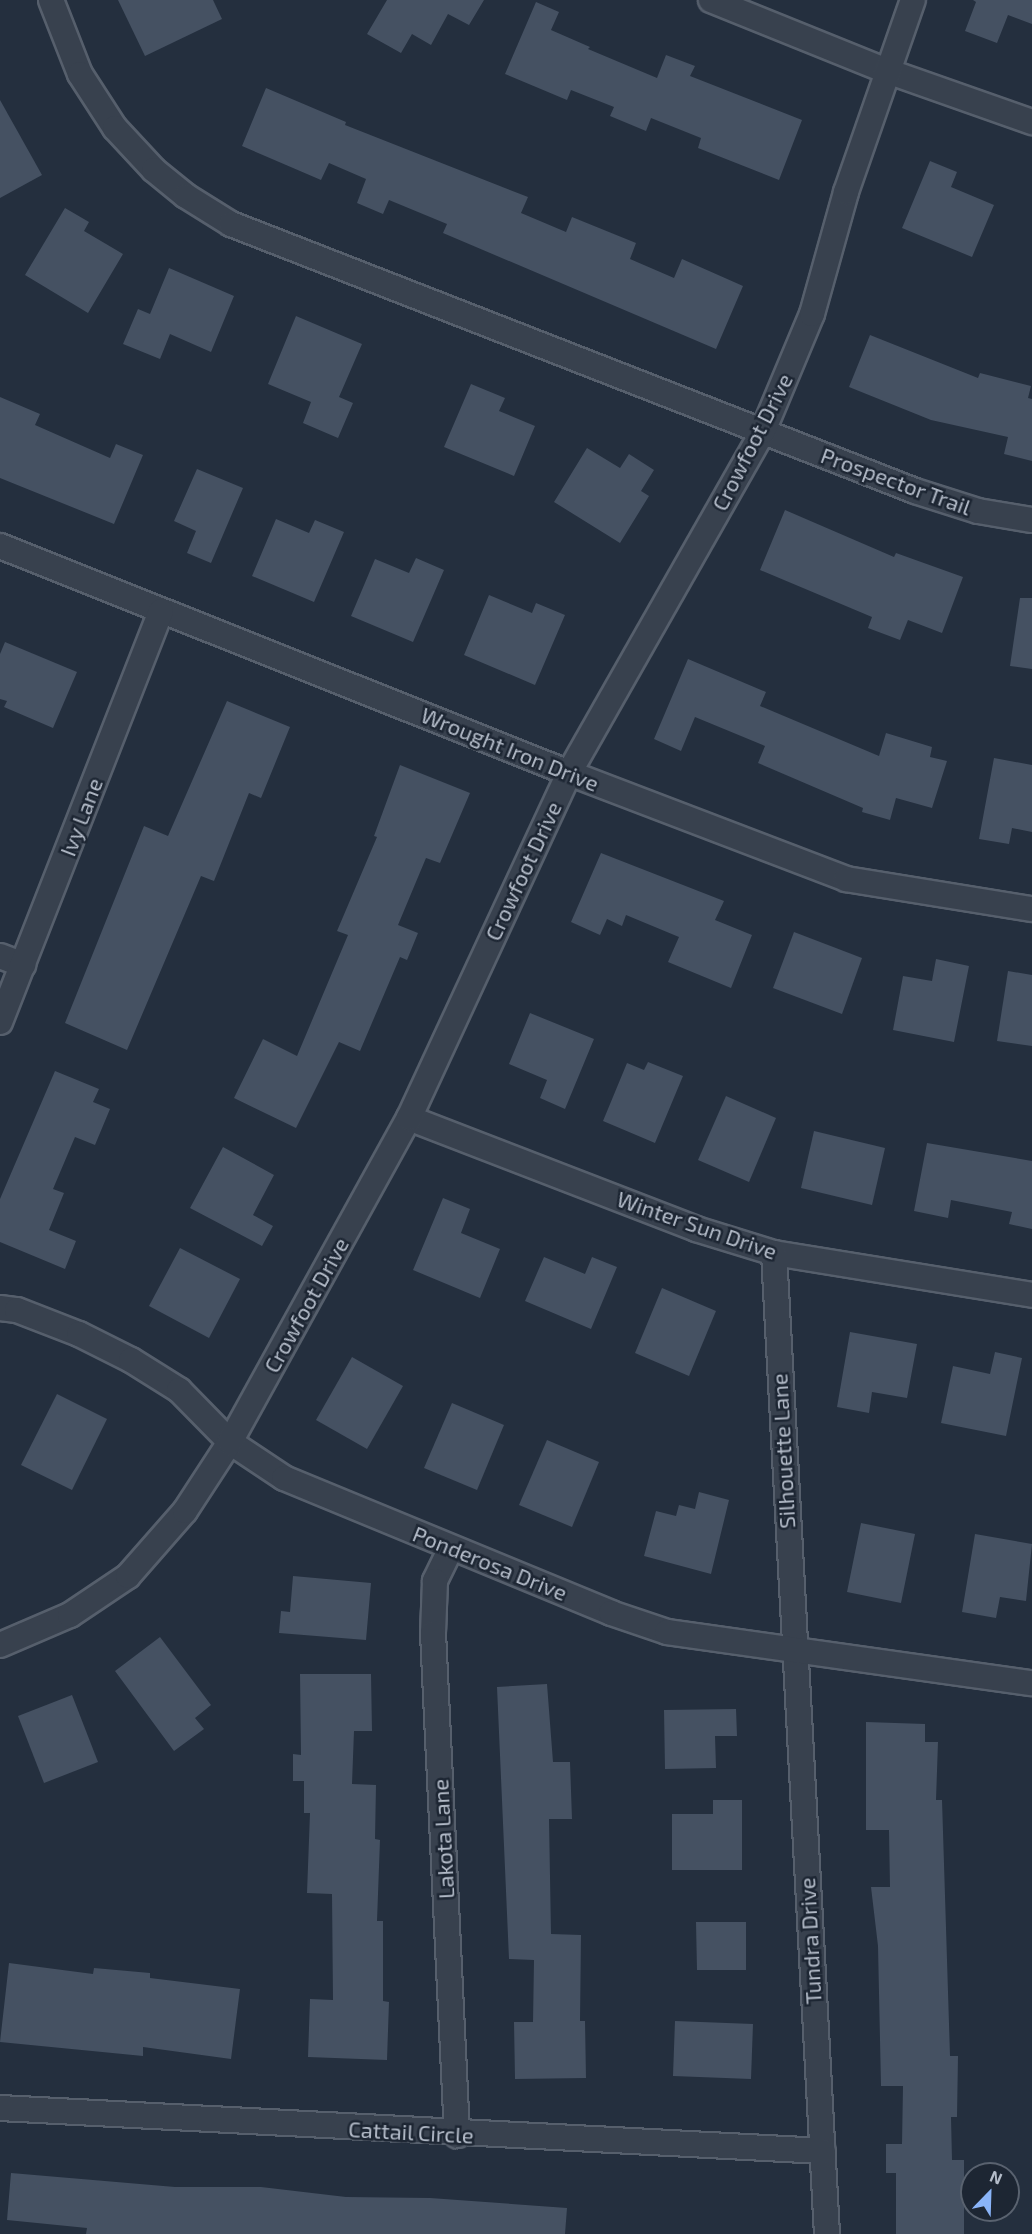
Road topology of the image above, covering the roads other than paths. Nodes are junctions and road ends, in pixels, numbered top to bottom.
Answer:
1 (51, 0) edge
2 (711, 0) edge
3 (913, 0) edge
4 (887, 71) junction
5 (1032, 122) edge
6 (763, 431) junction
7 (1032, 520) edge
8 (0, 546) edge
9 (161, 611) junction
10 (569, 773) junction
11 (1032, 909) edge
12 (0, 956) edge
13 (23, 964) junction
14 (0, 1022) edge
15 (408, 1118) junction
16 (774, 1253) junction
17 (1032, 1295) edge
18 (0, 1308) edge
19 (230, 1442) junction
20 (451, 1548) junction
21 (0, 1645) edge
22 (793, 1648) junction
23 (1032, 1683) edge
24 (0, 2108) edge
25 (457, 2134) junction
26 (823, 2151) junction
27 (827, 2234) edge

1 - 6 street, Prospector Trail
2 - 4 street
3 - 4 street, Crowfoot Drive
4 - 5 street
4 - 6 street, Crowfoot Drive
6 - 7 street, Prospector Trail
6 - 10 street, Crowfoot Drive
8 - 9 street, Wrought Iron Drive
9 - 10 street, Wrought Iron Drive
9 - 13 street, Ivy Lane
10 - 11 street, Wrought Iron Drive
10 - 15 street, Crowfoot Drive
12 - 13 street
13 - 14 street, Ivy Lane
15 - 16 street, Winter Sun Drive
15 - 19 street, Crowfoot Drive
16 - 17 street, Winter Sun Drive
16 - 22 street, Silhouette Lane
18 - 19 street, Ponderosa Drive
19 - 20 street, Ponderosa Drive
19 - 21 street, Crowfoot Drive
20 - 22 street, Ponderosa Drive
20 - 25 street, Lakota Lane
22 - 23 street, Ponderosa Drive
22 - 26 street, Tundra Drive
24 - 25 street, Cattail Circle
25 - 26 street, Cattail Circle
26 - 27 street, Tundra Drive

